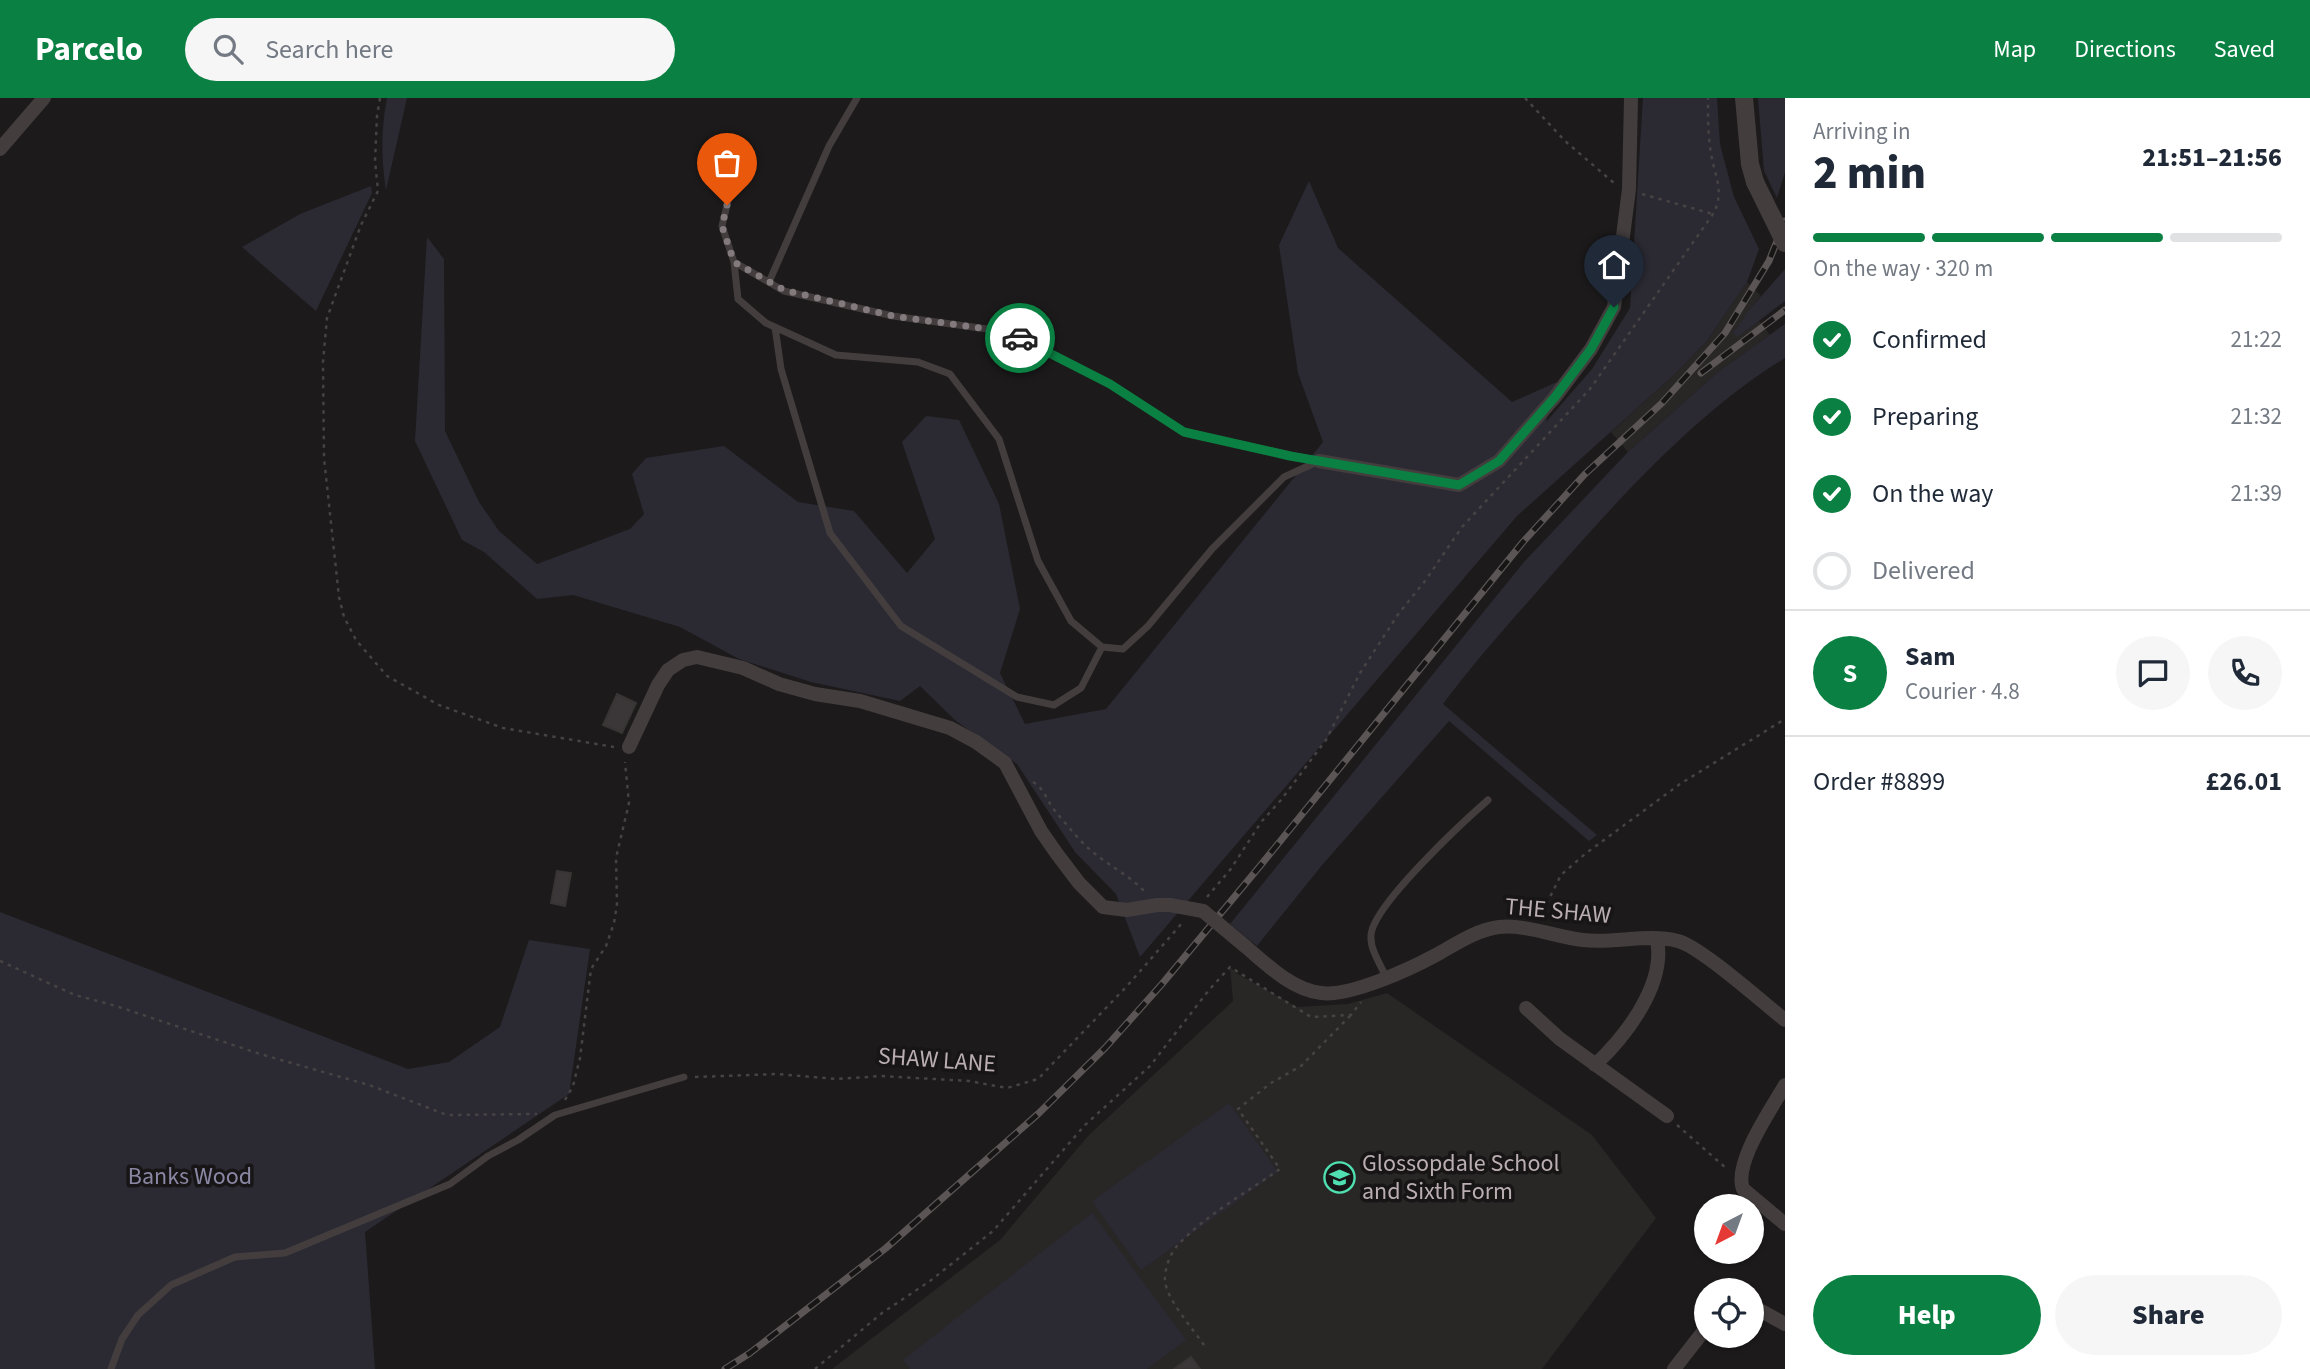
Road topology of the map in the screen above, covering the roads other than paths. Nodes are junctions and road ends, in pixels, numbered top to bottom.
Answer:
1 (44, 98) edge
2 (857, 98) edge
3 (1631, 98) edge
4 (1744, 98) edge
5 (0, 149) edge
6 (737, 164) dead end
7 (1785, 243) edge
8 (734, 262) junction
9 (769, 282) junction
10 (775, 327) junction
11 (1319, 461) junction
12 (1102, 647) junction
13 (629, 747) road end
14 (1488, 800) dead end
15 (1657, 940) junction
16 (1382, 979) junction
17 (1526, 1007) dead end
18 (1785, 1020) edge
19 (1595, 1065) junction
20 (684, 1077) road end
21 (1785, 1085) edge
22 (1667, 1116) road end
23 (1785, 1224) edge
24 (1764, 1313) edge
25 (1785, 1324) edge
26 (1694, 1343) edge
27 (111, 1369) edge
28 (1674, 1369) edge

1 - 5 street
2 - 9 lane
3 - 11 street
4 - 7 street, bridge
6 - 8 lane
8 - 9 lane
8 - 10 lane
9 - 11 lane
10 - 12 lane
10 - 12 lane
11 - 12 lane
13 - 16 street, THE SHAW, bridge
14 - 16 lane
15 - 16 street, THE SHAW
15 - 18 street, THE SHAW
15 - 19 street
17 - 19 street
19 - 22 street
20 - 27 lane
21 - 23 street
24 - 25 street
26 - 28 street

